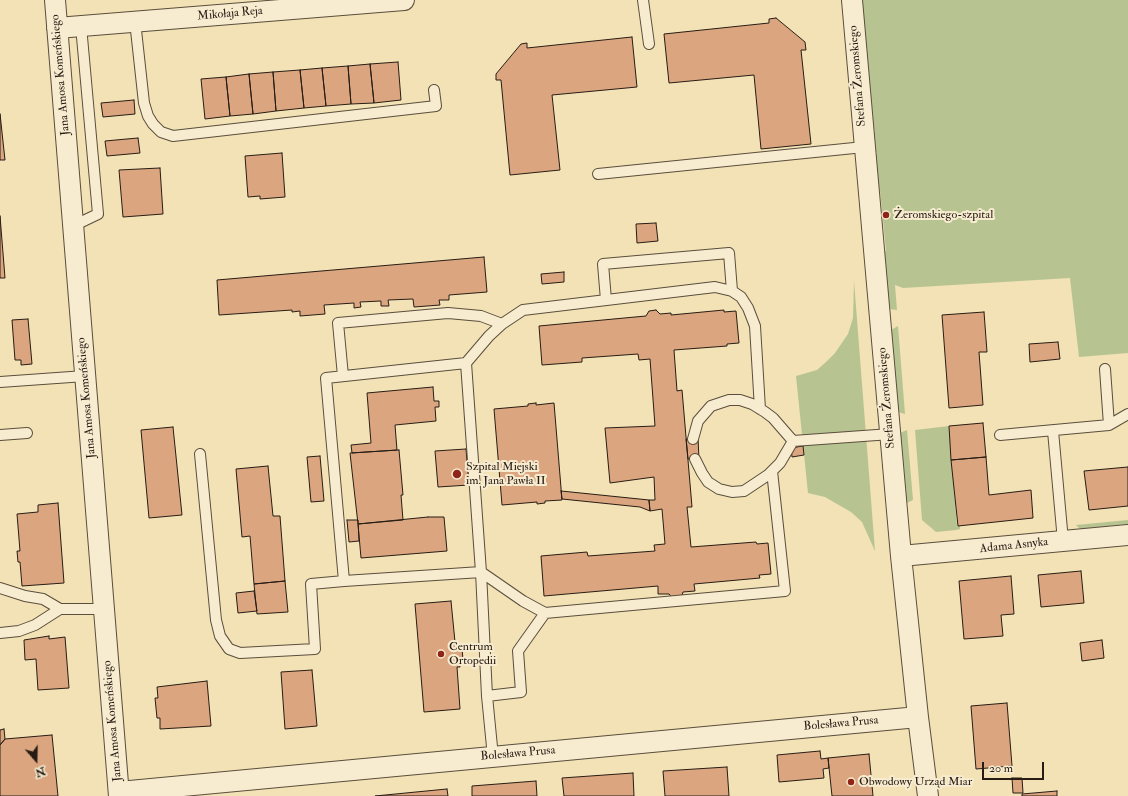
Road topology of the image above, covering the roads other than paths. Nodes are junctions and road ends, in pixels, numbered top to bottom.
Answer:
1 (55, 0) edge
2 (404, 0) edge
3 (644, 0) edge
4 (852, 0) edge
5 (135, 21) junction
6 (81, 26) junction
7 (57, 28) junction
8 (649, 44) dead end
9 (434, 90) dead end
10 (864, 147) junction
11 (598, 174) dead end
12 (73, 226) junction
13 (732, 291) junction
14 (606, 300) junction
15 (502, 324) junction
16 (466, 363) junction
17 (1104, 369) dead end
18 (85, 376) junction
19 (343, 376) junction
20 (0, 382) edge
21 (760, 409) junction
22 (1128, 414) edge
23 (1109, 425) junction
24 (1053, 431) junction
25 (27, 433) dead end
26 (891, 434) junction
27 (0, 435) edge
28 (1000, 435) dead end
29 (693, 438) dead end
30 (793, 441) junction
31 (200, 454) dead end
32 (695, 459) dead end
33 (772, 471) junction
34 (1128, 535) edge
35 (1063, 541) junction
36 (901, 556) junction
37 (481, 572) junction
38 (344, 581) junction
39 (0, 588) edge
40 (104, 608) junction
41 (60, 609) junction
42 (544, 613) junction
43 (0, 633) edge
44 (487, 696) junction
45 (918, 717) junction
46 (493, 757) junction
47 (119, 794) edge
48 (928, 796) edge

1 - 7 street, Jana Amosa Komeńskiego
2 - 5 street, Mikołaja Reja
3 - 8 lane
4 - 10 street, Stefana Żeromskiego
5 - 6 street, Mikołaja Reja
5 - 9 lane
6 - 7 street, Mikołaja Reja
6 - 12 lane
7 - 12 street, Jana Amosa Komeńskiego
10 - 11 lane
10 - 26 street, Stefana Żeromskiego
12 - 18 street, Jana Amosa Komeńskiego
13 - 14 lane
13 - 14 lane
13 - 21 lane
14 - 15 lane
15 - 16 lane
15 - 19 lane
16 - 19 lane
16 - 37 lane
17 - 23 lane
18 - 20 lane
18 - 40 street, Jana Amosa Komeńskiego
19 - 38 lane
21 - 29 lane
21 - 30 lane
22 - 23 lane
23 - 24 lane
24 - 28 lane
24 - 35 lane
25 - 27 lane
26 - 30 lane
26 - 36 street, Stefana Żeromskiego
30 - 33 lane
31 - 38 lane
32 - 33 lane
33 - 42 lane
34 - 35 street, Adama Asnyka
35 - 36 street, Adama Asnyka
36 - 45 street, Stefana Żeromskiego
37 - 38 lane
37 - 42 lane
37 - 44 lane
39 - 41 lane
40 - 41 lane
40 - 47 street, Jana Amosa Komeńskiego
41 - 43 lane
42 - 44 lane
44 - 46 lane
45 - 46 street, Bolesława Prusa
45 - 48 street, Stefana Żeromskiego
46 - 47 street, Bolesława Prusa

